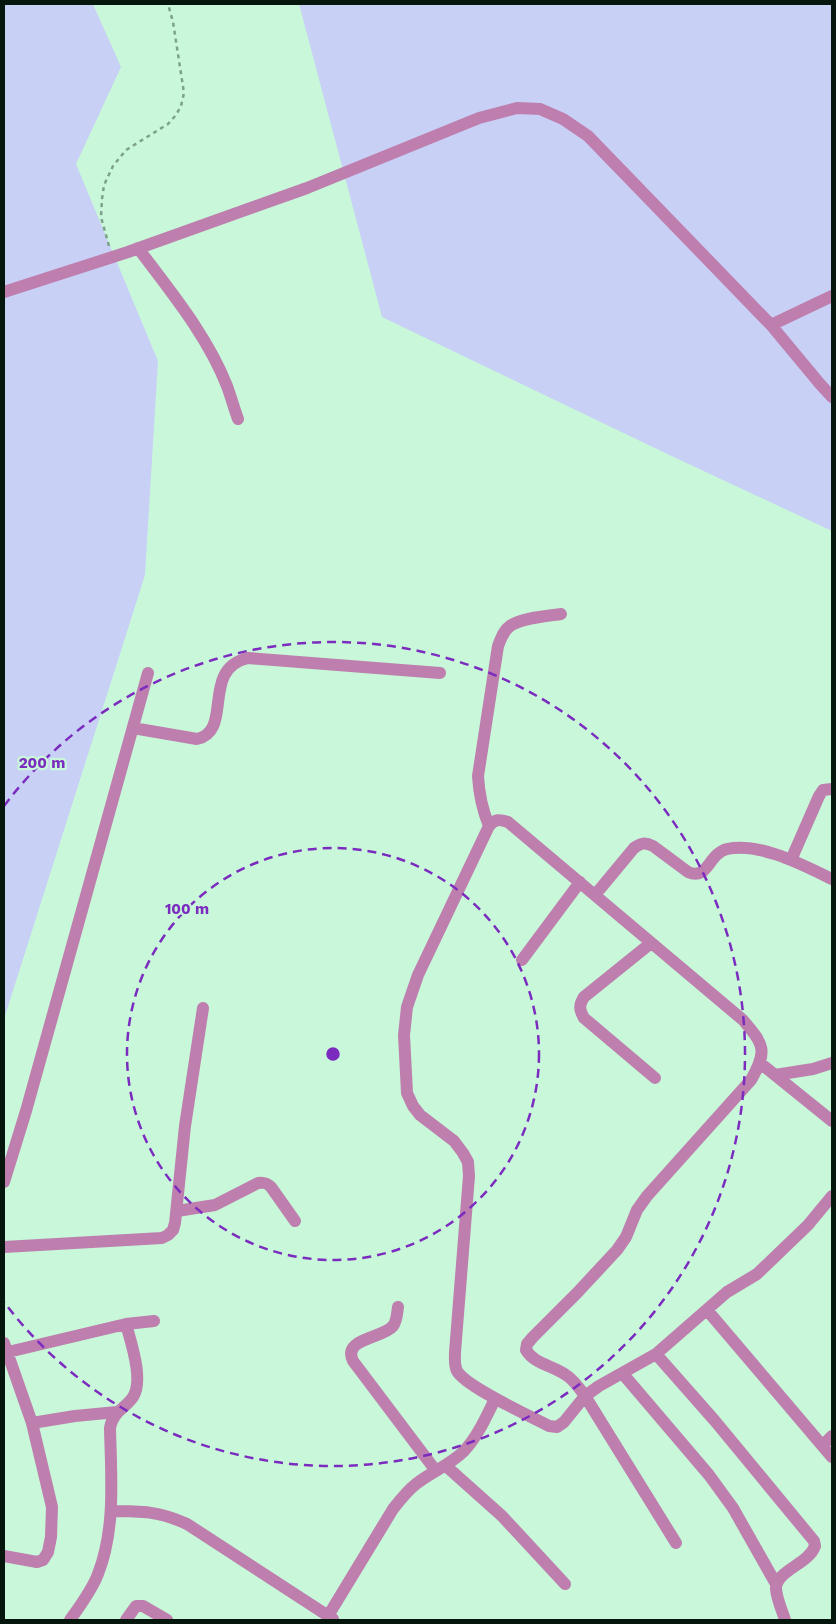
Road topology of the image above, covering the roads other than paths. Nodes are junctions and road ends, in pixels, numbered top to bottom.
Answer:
1 (138, 248) junction
2 (4, 292) edge
3 (832, 296) edge
4 (771, 325) junction
5 (832, 397) edge
6 (238, 419) dead end
7 (561, 614) dead end
8 (148, 673) dead end
9 (440, 673) dead end
10 (133, 728) junction
11 (832, 789) edge
12 (489, 826) junction
13 (792, 860) junction
14 (832, 879) edge
15 (580, 882) junction
16 (595, 895) junction
17 (651, 943) junction
18 (522, 960) dead end
19 (203, 1008) dead end
20 (760, 1063) junction
21 (832, 1063) edge
22 (775, 1075) junction
23 (655, 1078) dead end
24 (832, 1121) edge
25 (4, 1182) edge
26 (832, 1196) edge
27 (177, 1211) junction
28 (295, 1221) dead end
29 (4, 1247) edge
30 (398, 1307) dead end
31 (707, 1310) junction
32 (154, 1321) dead end
33 (126, 1324) junction
34 (6, 1347) edge
35 (656, 1354) junction
36 (623, 1374) junction
37 (586, 1396) junction
38 (495, 1399) junction
39 (117, 1412) junction
40 (32, 1423) junction
41 (827, 1441) edge
42 (832, 1456) edge
43 (441, 1468) junction
44 (111, 1511) junction
45 (676, 1543) dead end
46 (4, 1556) edge
47 (565, 1584) dead end
48 (776, 1584) junction
49 (332, 1618) edge
50 (70, 1620) edge
51 (126, 1620) edge
52 (167, 1620) edge
53 (785, 1620) edge

1 - 2 street
1 - 4 street
1 - 6 street
3 - 4 street
4 - 5 street
7 - 12 street
8 - 10 street
9 - 10 street
10 - 25 street
11 - 13 street
12 - 15 street
12 - 38 street
13 - 14 street
13 - 16 street
15 - 16 street
15 - 18 street
16 - 17 street
17 - 20 street
17 - 23 street
19 - 27 street
20 - 22 street
20 - 37 street
21 - 22 street
22 - 24 street
26 - 31 street
27 - 28 street
27 - 29 street
30 - 43 street
31 - 35 street
31 - 41 street
32 - 33 street
33 - 34 street
33 - 39 street
34 - 40 street
35 - 36 street
35 - 48 street
36 - 37 street
36 - 48 street
37 - 38 street
37 - 45 street
38 - 43 street
39 - 40 street
39 - 44 street
40 - 46 street
41 - 42 street
43 - 47 street
43 - 49 street
44 - 49 street
44 - 50 street
48 - 53 street
51 - 52 street

